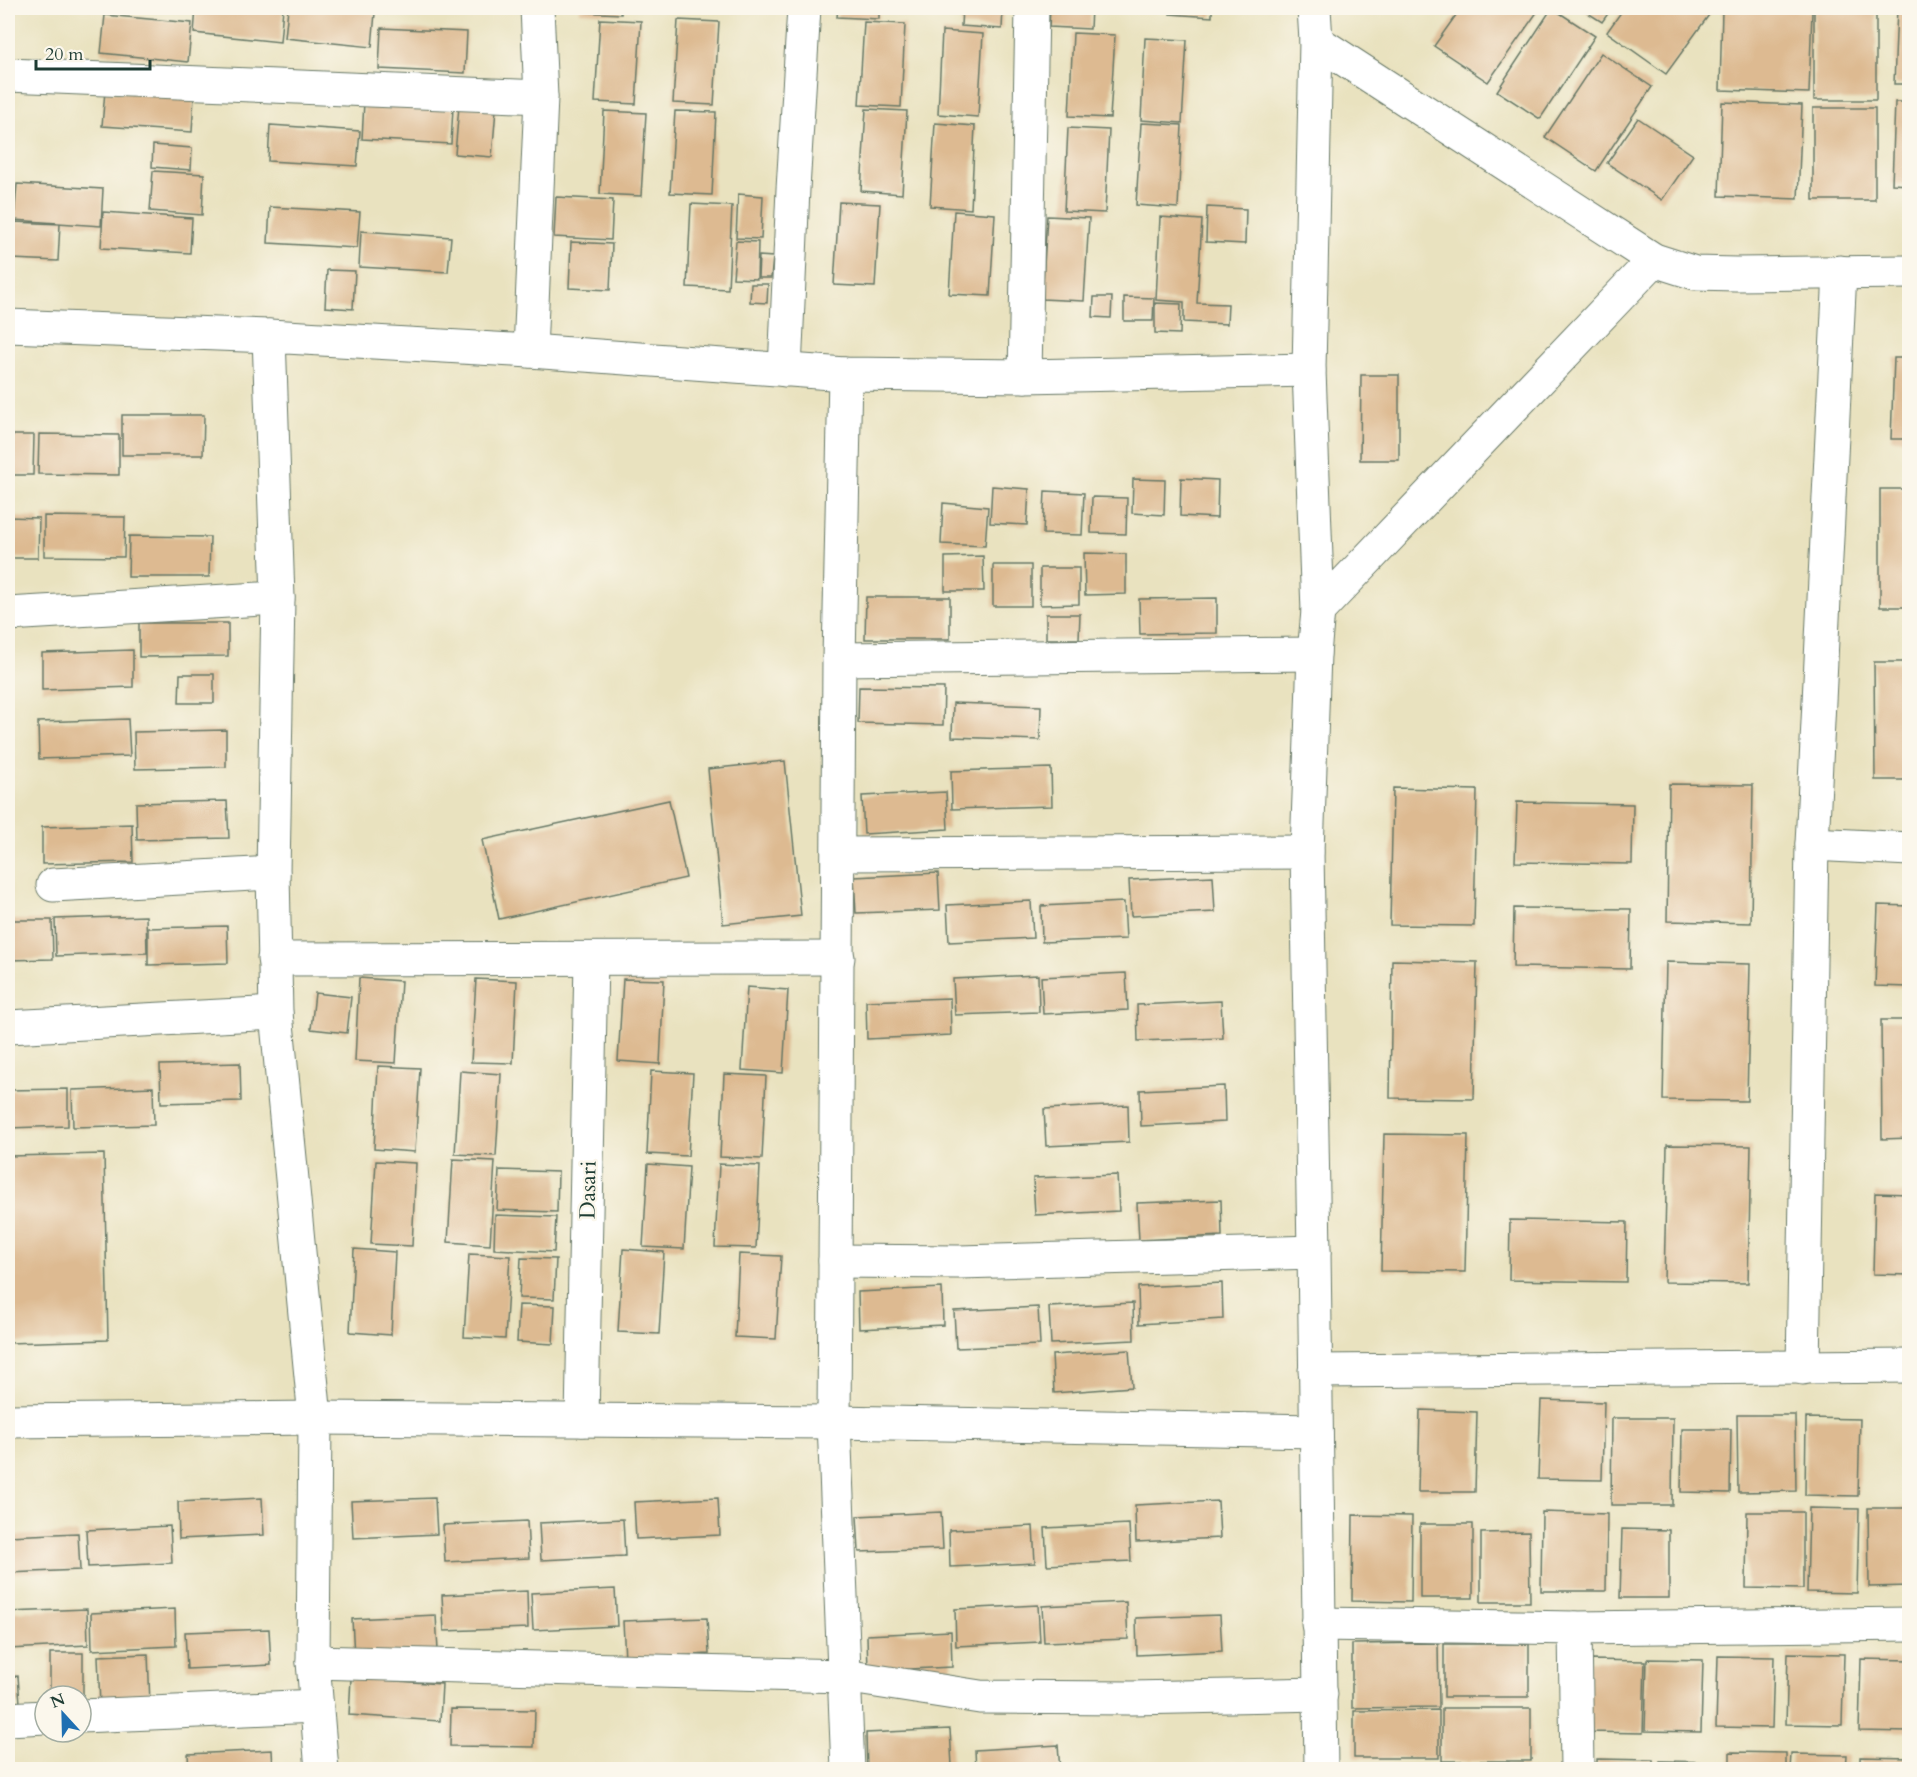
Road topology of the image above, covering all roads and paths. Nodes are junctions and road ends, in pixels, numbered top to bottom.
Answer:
1 (537, 8) edge
2 (804, 8) edge
3 (1032, 8) edge
4 (1314, 8) edge
5 (1316, 41) junction
6 (8, 75) edge
7 (541, 97) junction
8 (1654, 260) junction
9 (1840, 272) junction
10 (1910, 272) edge
11 (8, 326) edge
12 (269, 336) junction
13 (530, 351) junction
14 (785, 370) junction
15 (1309, 370) junction
16 (845, 374) junction
17 (1025, 376) junction
18 (278, 598) junction
19 (1318, 611) junction
20 (8, 614) edge
21 (1314, 654) junction
22 (839, 659) junction
23 (1812, 844) junction
24 (1910, 849) edge
25 (1307, 852) junction
26 (839, 854) junction
27 (273, 873) junction
28 (53, 885) dead end
29 (838, 958) junction
30 (274, 959) junction
31 (591, 959) junction
32 (276, 1013) junction
33 (8, 1027) edge
34 (1314, 1252) junction
35 (836, 1261) junction
36 (1910, 1366) edge
37 (1803, 1368) junction
38 (1315, 1371) junction
39 (315, 1418) junction
40 (582, 1420) junction
41 (8, 1421) edge
42 (834, 1422) junction
43 (1316, 1431) junction
44 (1318, 1624) junction
45 (1910, 1624) edge
46 (1575, 1628) junction
47 (314, 1662) junction
48 (844, 1676) junction
49 (1321, 1694) junction
50 (317, 1706) junction
51 (93, 1715) edge
52 (33, 1718) edge
53 (8, 1719) edge
54 (322, 1770) edge
55 (848, 1770) edge
56 (1321, 1770) edge
57 (1576, 1770) edge

1 - 7 street
2 - 14 street
3 - 17 street
4 - 5 street
5 - 8 street
5 - 15 street
6 - 7 street
7 - 13 street
8 - 9 street
8 - 19 street
9 - 10 street
9 - 23 street
11 - 12 street
12 - 13 street
12 - 18 street
13 - 14 street
14 - 16 street
15 - 17 street
15 - 19 street
16 - 17 street
16 - 22 street
18 - 20 street
18 - 27 street
19 - 21 street
21 - 22 street
21 - 25 street
22 - 26 street
23 - 24 street
23 - 37 street
25 - 26 street
25 - 34 street
26 - 29 street
27 - 28 street
27 - 30 street
29 - 31 street
29 - 35 street
30 - 31 street
30 - 32 street
31 - 40 street, Dasari
32 - 33 street
32 - 39 street
34 - 35 street
34 - 38 street
35 - 42 street
36 - 37 street
37 - 38 street
38 - 43 street
39 - 40 street
39 - 41 street
39 - 47 street
40 - 42 street
42 - 43 street
42 - 48 street
43 - 44 street
44 - 46 street
44 - 49 street
45 - 46 street
46 - 57 street
47 - 48 street
47 - 50 street
48 - 49 street
48 - 55 street
49 - 56 street
50 - 51 street
50 - 54 street
52 - 53 street

